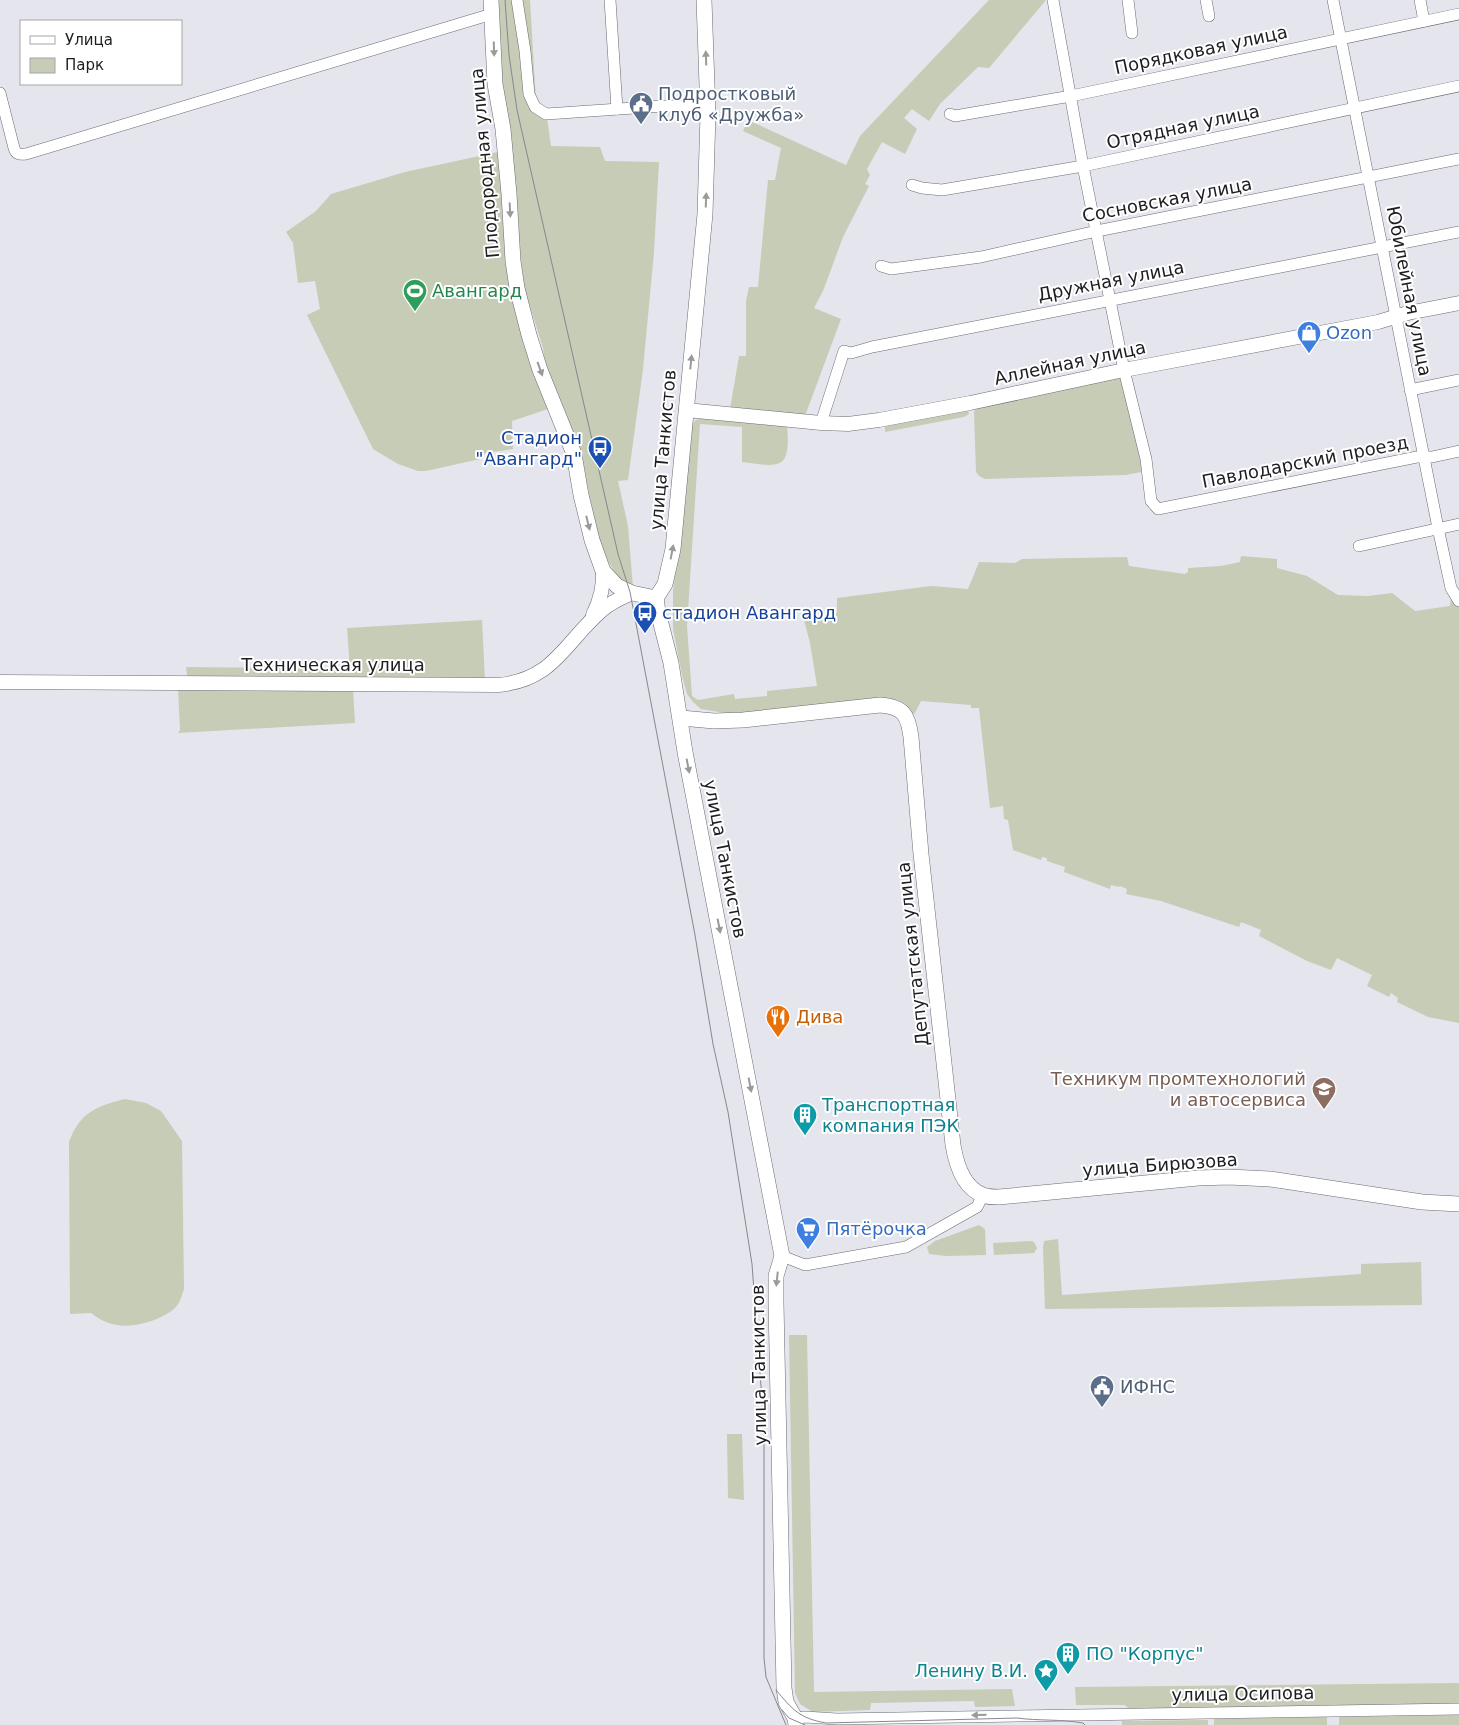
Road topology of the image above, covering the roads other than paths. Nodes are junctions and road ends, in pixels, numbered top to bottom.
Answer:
1 (517, 0) edge
2 (610, 0) edge
3 (704, 0) edge
4 (1053, 0) edge
5 (1128, 0) edge
6 (1206, 0) edge
7 (1333, 0) edge
8 (1420, 0) edge
9 (491, 7) edge
10 (1459, 14) edge
11 (1209, 16) dead end
12 (1424, 21) junction
13 (1132, 32) dead end
14 (1341, 38) junction
15 (1459, 86) edge
16 (0, 93) edge
17 (1071, 96) junction
18 (708, 106) junction
19 (616, 109) junction
20 (1353, 109) junction
21 (950, 114) dead end
22 (5, 131) edge
23 (1459, 160) edge
24 (1082, 166) junction
25 (1369, 177) junction
26 (912, 185) dead end
27 (1097, 231) junction
28 (1459, 232) edge
29 (1381, 246) junction
30 (881, 266) dead end
31 (1110, 299) junction
32 (1459, 303) edge
33 (1395, 317) junction
34 (1124, 370) junction
35 (1459, 380) edge
36 (1410, 390) junction
37 (686, 410) junction
38 (821, 423) junction
39 (1459, 451) edge
40 (1424, 456) junction
41 (1459, 524) edge
42 (1438, 528) junction
43 (1360, 546) dead end
44 (604, 572) junction
45 (632, 593) junction
46 (656, 598) junction
47 (1459, 601) edge
48 (589, 623) junction
49 (0, 682) edge
50 (681, 718) junction
51 (983, 1195) junction
52 (1459, 1204) edge
53 (782, 1256) junction
54 (1459, 1709) edge
55 (1028, 1720) edge
56 (796, 1722) edge

1 - 19 street
2 - 19 street
18 -> 3 main road, улица Танкистов
4 - 17 street
5 - 13 street
6 - 11 street
7 - 14 street, Юбилейная улица
8 - 12 street
9 - 22 street
9 -> 44 main road, Плодородная улица
10 - 12 street, Порядковая улица
12 - 14 street, Порядковая улица
14 - 17 street, Порядковая улица
14 - 20 street, Юбилейная улица
15 - 20 street, Отрядная улица
16 - 22 street
17 - 21 street, Порядковая улица
17 - 24 street
18 - 19 street
37 -> 18 main road, улица Танкистов
20 - 24 street, Отрядная улица
20 - 25 street, Юбилейная улица
23 - 25 street, Сосновская улица
24 - 26 street, Отрядная улица
24 - 27 street
25 - 27 street, Сосновская улица
25 - 29 street, Юбилейная улица
27 - 30 street, Сосновская улица
27 - 31 street
28 - 29 street, Дружная улица
29 - 31 street, Дружная улица
29 - 33 street, Юбилейная улица
31 - 34 street
31 - 38 street, Дружная улица
32 - 33 street, Аллейная улица
33 - 34 street, Аллейная улица
33 - 36 street, Юбилейная улица
34 - 38 street, Аллейная улица
34 - 40 street, Павлодарский проезд
35 - 36 street
36 - 40 street, Юбилейная улица
37 - 38 street, Аллейная улица
46 -> 37 main road, улица Танкистов
39 - 40 street, Павлодарский проезд
40 - 42 street, Юбилейная улица
41 - 42 street
42 - 43 street
42 - 47 street, Юбилейная улица
44 - 45 main road, Плодородная улица
44 - 48 street
45 - 46 main road
45 - 48 street, Техническая улица
46 - 50 main road, улица Танкистов
48 - 49 street, Техническая улица
50 - 51 main road, Депутатская улица
50 -> 53 main road, улица Танкистов
51 - 52 main road, улица Бирюзова
51 - 53 street
53 -> 56 main road, улица Танкистов
54 - 55 street, улица Осипова
55 -> 56 street, улица Осипова

